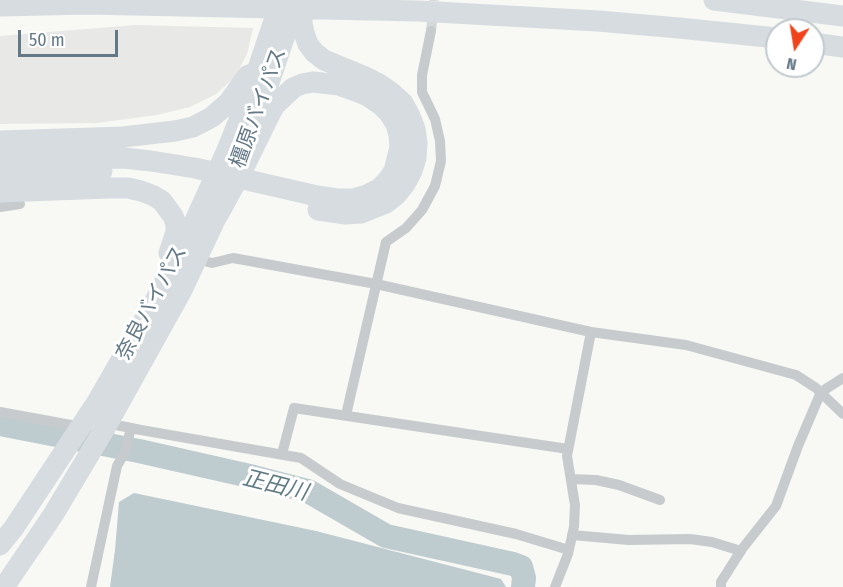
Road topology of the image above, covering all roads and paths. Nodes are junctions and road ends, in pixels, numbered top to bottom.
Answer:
1 (714, 0) edge
2 (740, 0) edge
3 (306, 3) edge
4 (273, 4) edge
5 (0, 6) edge
6 (843, 9) edge
7 (843, 16) edge
8 (430, 31) tunnel mouth
9 (765, 37) edge
10 (267, 41) junction
11 (825, 45) edge
12 (843, 47) edge
13 (0, 141) edge
14 (0, 159) edge
15 (116, 163) junction
16 (44, 166) junction
17 (0, 176) edge
18 (253, 188) junction
19 (0, 192) edge
20 (20, 204) dead end
21 (0, 207) edge
22 (218, 214) junction
23 (197, 259) junction
24 (376, 284) junction
25 (591, 332) junction
26 (843, 378) edge
27 (821, 392) junction
28 (97, 402) junction
29 (0, 412) edge
30 (843, 414) edge
31 (346, 415) junction
32 (108, 423) junction
33 (79, 427) junction
34 (131, 428) junction
35 (568, 449) junction
36 (282, 454) junction
37 (571, 479) junction
38 (660, 500) dead end
39 (572, 535) junction
40 (0, 545) edge
41 (569, 550) junction
42 (741, 551) junction
43 (4, 587) edge
44 (91, 587) edge
45 (555, 587) edge
46 (721, 587) edge

1 - 7 highway
2 - 6 highway
3 - 4 highway
3 - 9 highway
3 - 18 highway
3 - 22 highway, 橿原バイパス
4 - 5 highway
4 - 10 highway, 橿原バイパス
8 - 24 street
10 - 15 highway
10 - 28 highway, 奈良バイパス
11 - 12 highway
13 - 16 highway
14 - 16 highway
15 - 16 highway
15 - 16 highway
15 - 16 highway
15 - 16 highway
15 - 18 highway
15 - 28 highway
16 - 17 highway
16 - 19 highway
18 - 22 highway
20 - 21 street
22 - 23 highway, 奈良バイパス
23 - 24 street
23 - 32 highway, 奈良バイパス
24 - 25 street
24 - 31 street
25 - 27 street
25 - 35 street
26 - 27 street
27 - 30 street
27 - 42 street
28 - 33 highway, 奈良バイパス
29 - 33 street
31 - 35 street
31 - 36 street
32 - 33 street
32 - 34 street
32 - 43 highway, 奈良バイパス
33 - 40 highway, 奈良バイパス
34 - 36 street
34 - 44 street
35 - 37 street
36 - 41 street
37 - 38 street
37 - 39 street
39 - 41 street
39 - 42 street
41 - 45 street
42 - 46 street

